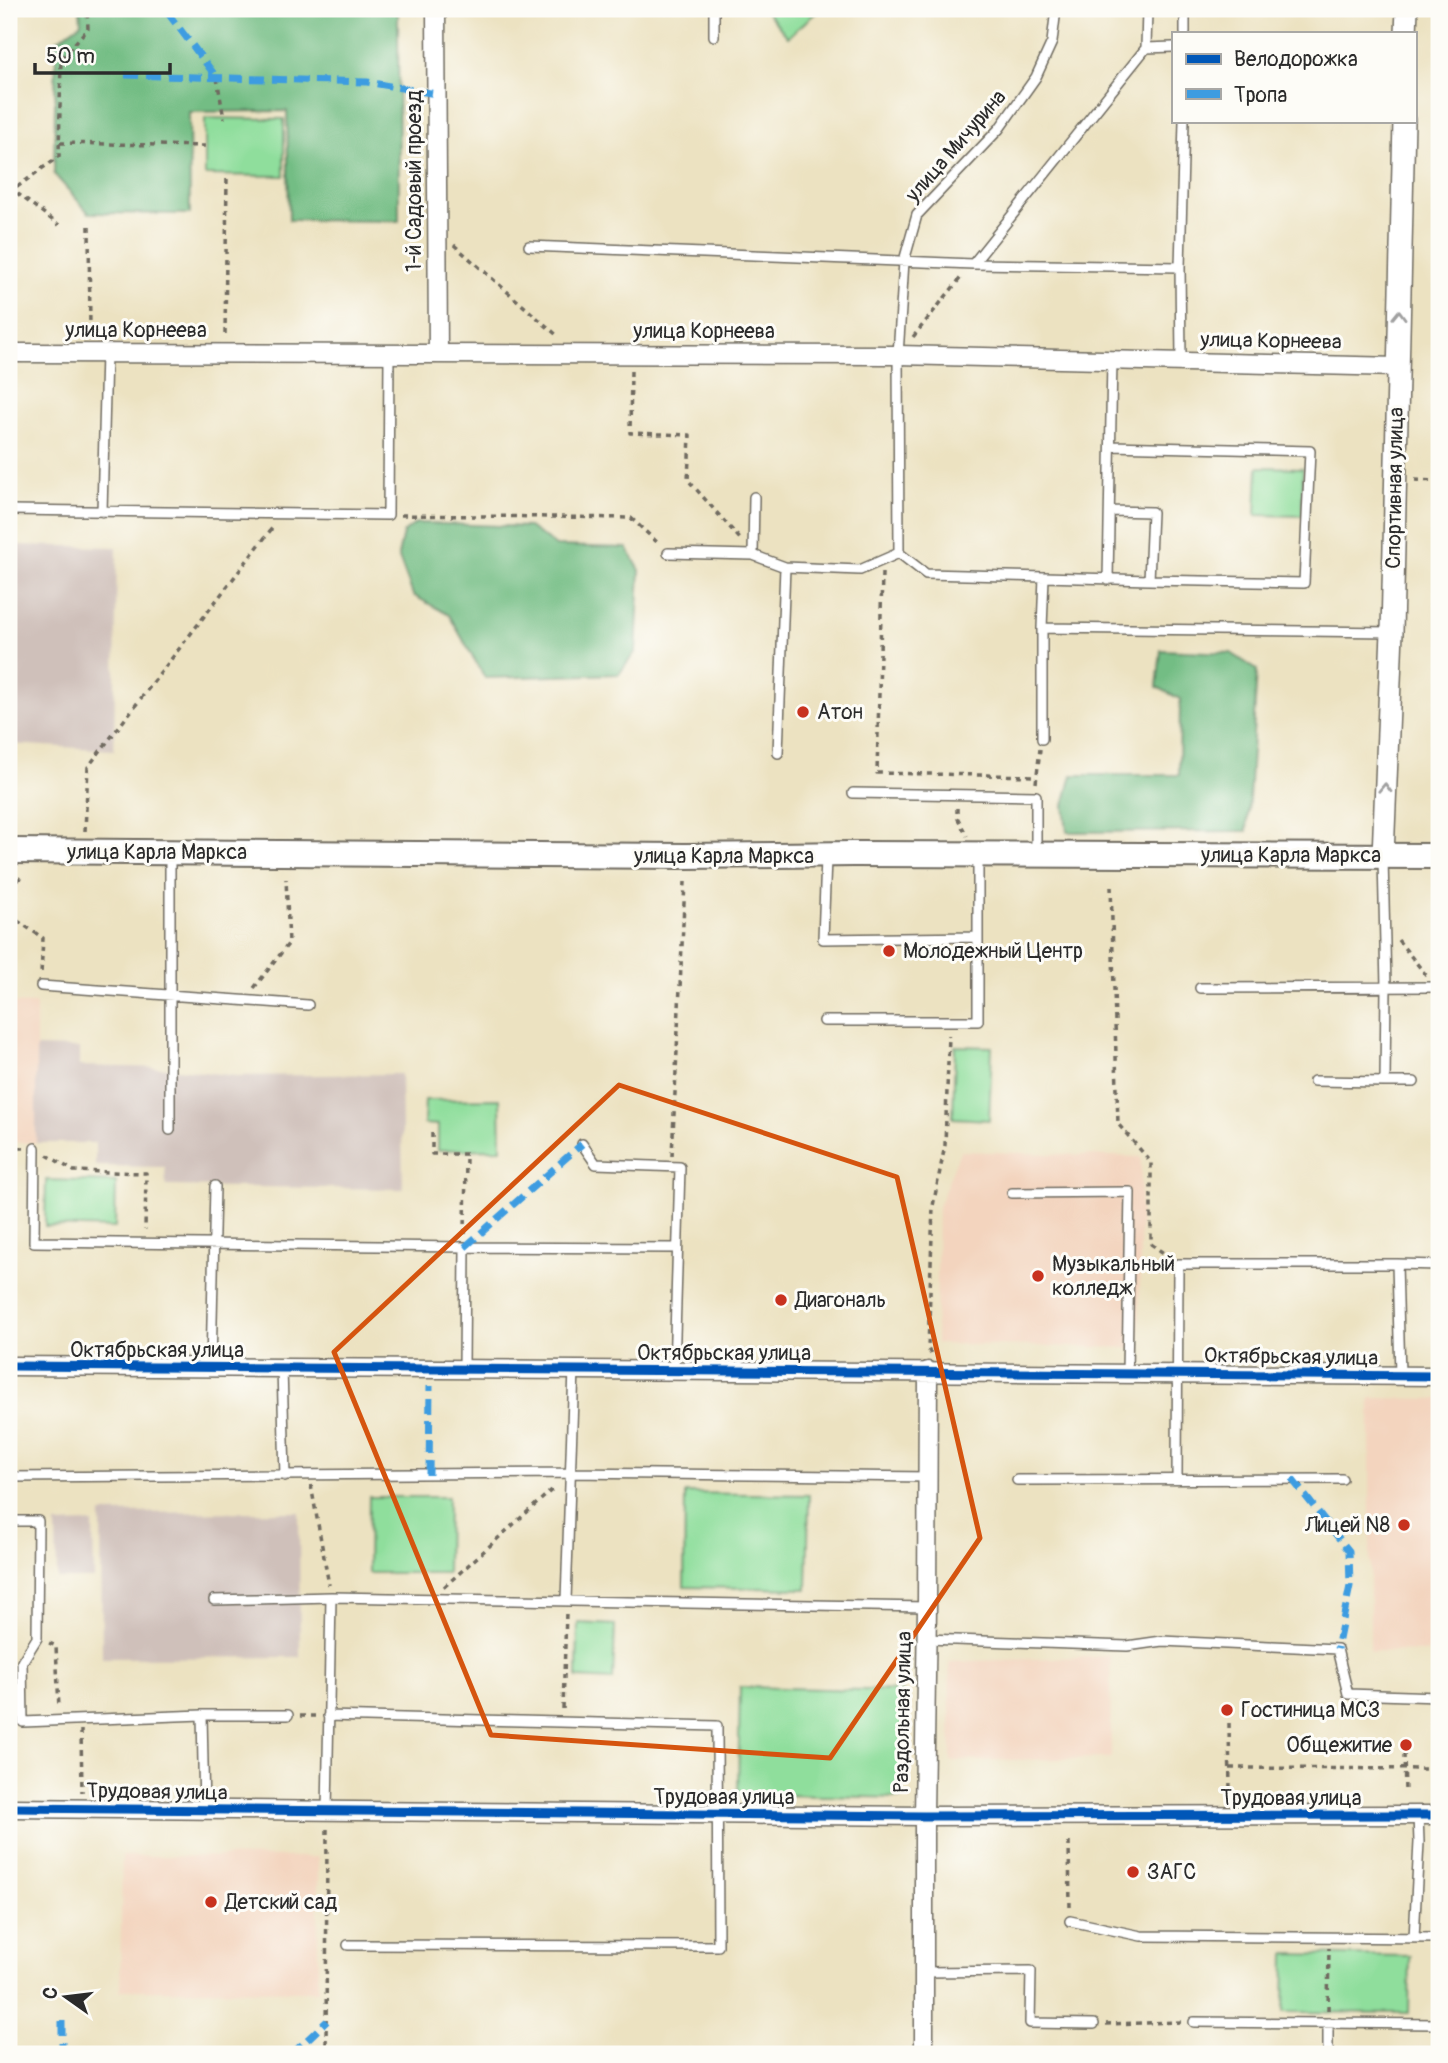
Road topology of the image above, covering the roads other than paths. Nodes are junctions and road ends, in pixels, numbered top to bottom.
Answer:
1 (436, 9) edge
2 (714, 9) edge
3 (1056, 9) edge
4 (1147, 9) edge
5 (1185, 9) edge
6 (1407, 9) edge
7 (1185, 32) edge
8 (1406, 32) edge
9 (714, 36) dead end
10 (1172, 47) edge
11 (1146, 48) junction
12 (1184, 122) edge
13 (1404, 122) edge
14 (529, 246) dead end
15 (904, 261) junction
16 (972, 264) junction
17 (1180, 267) junction
18 (389, 352) junction
19 (9, 353) edge
20 (106, 353) junction
21 (438, 353) junction
22 (898, 355) junction
23 (1112, 360) junction
24 (1181, 362) junction
25 (1398, 367) junction
26 (1111, 446) junction
27 (754, 497) dead end
28 (9, 510) edge
29 (1110, 511) junction
30 (102, 512) junction
31 (668, 553) road end
32 (899, 553) junction
33 (753, 555) junction
34 (785, 567) junction
35 (1044, 577) junction
36 (1108, 580) junction
37 (1149, 580) junction
38 (1042, 628) junction
39 (1392, 632) junction
40 (1042, 738) road end
41 (778, 753) dead end
42 (853, 793) dead end
43 (170, 851) junction
44 (9, 852) edge
45 (978, 854) junction
46 (1036, 855) junction
47 (826, 856) junction
48 (1383, 856) junction
49 (1439, 856) edge
50 (978, 937) junction
51 (41, 986) road end
52 (1386, 987) junction
53 (1437, 987) edge
54 (1200, 988) dead end
55 (171, 995) junction
56 (308, 1005) dead end
57 (824, 1021) dead end
58 (1314, 1081) dead end
59 (1385, 1082) junction
60 (1414, 1083) dead end
61 (170, 1130) dead end
62 (582, 1144) dead end
63 (36, 1148) road end
64 (215, 1186) dead end
65 (1012, 1193) dead end
66 (213, 1245) junction
67 (465, 1247) junction
68 (677, 1248) junction
69 (1397, 1264) junction
70 (1439, 1265) edge
71 (9, 1366) edge
72 (211, 1367) junction
73 (282, 1367) junction
74 (464, 1368) junction
75 (573, 1369) junction
76 (674, 1370) junction
77 (935, 1371) junction
78 (1127, 1373) junction
79 (1178, 1373) junction
80 (1400, 1375) junction
81 (1439, 1376) edge
82 (569, 1474) junction
83 (285, 1476) junction
84 (929, 1476) junction
85 (9, 1478) edge
86 (1177, 1479) junction
87 (1342, 1479) dead end
88 (1017, 1480) dead end
89 (9, 1521) edge
90 (331, 1597) junction
91 (214, 1600) dead end
92 (566, 1600) junction
93 (928, 1607) junction
94 (926, 1639) junction
95 (1439, 1697) edge
96 (202, 1715) junction
97 (288, 1715) road end
98 (328, 1716) junction
99 (9, 1808) edge
100 (204, 1810) junction
101 (327, 1812) junction
102 (718, 1815) junction
103 (1418, 1815) junction
104 (1439, 1815) edge
105 (924, 1816) junction
106 (1070, 1921) road end
107 (1414, 1938) junction
108 (1439, 1938) edge
109 (348, 1945) dead end
110 (924, 1972) junction
111 (1194, 2022) road end
112 (1328, 2023) junction
113 (1094, 2024) road end
114 (1439, 2024) edge
115 (924, 2054) edge
116 (1328, 2054) edge

1 - 21 street, 1-й Садовый проезд
2 - 9 lane
3 - 15 lane, улица Мичурина
4 - 11 lane
5 - 7 lane
6 - 8 street
10 - 11 lane
11 - 16 lane
12 - 17 lane
25 -> 13 street, Спортивная улица
14 - 15 lane
15 - 16 lane
15 - 22 lane, улица Мичурина
16 - 17 lane
17 - 24 lane
18 - 20 street, улица Корнеева
18 - 21 street, улица Корнеева
18 - 30 lane
19 - 20 street, улица Корнеева
20 - 30 lane
21 - 22 street, улица Корнеева
22 - 23 street, улица Корнеева
22 - 32 lane, улица Мичурина
23 - 24 street, улица Корнеева
23 - 26 lane
24 - 25 street, улица Корнеева
25 - 39 street, Спортивная улица
26 - 29 lane
26 - 37 lane
27 - 33 lane
28 - 30 lane
29 - 36 lane
29 - 37 lane
31 - 33 lane
32 - 34 lane
32 - 35 lane
33 - 34 lane
34 - 41 lane
35 - 36 lane
35 - 38 lane
36 - 37 lane
38 - 39 lane
38 - 40 lane
48 -> 39 street, Спортивная улица
42 - 46 lane
43 - 44 main road, улица Карла Маркса
43 - 47 main road, улица Карла Маркса
43 - 55 lane
45 - 46 main road, улица Карла Маркса
45 - 47 main road, улица Карла Маркса
45 - 50 lane
46 - 48 main road, улица Карла Маркса
47 - 50 lane
48 - 49 main road, улица Карла Маркса
48 - 52 lane
50 - 57 lane
51 - 55 lane
52 - 53 lane
52 - 54 lane
52 - 59 lane
55 - 56 lane
55 - 61 lane
58 - 59 lane
59 - 60 lane
62 - 68 lane
63 - 66 lane
64 - 66 lane
65 - 78 lane
66 - 67 lane
66 - 72 lane
67 - 68 lane
67 - 74 lane
68 - 76 lane
69 - 70 lane
69 - 79 lane
69 - 80 lane
71 - 72 street, Октябрьская улица
72 - 73 street, Октябрьская улица
73 - 74 street, Октябрьская улица
73 - 83 lane
74 - 75 street, Октябрьская улица
75 - 76 street, Октябрьская улица
75 - 82 lane
76 - 77 street, Октябрьская улица
77 - 78 street, Октябрьская улица
77 - 84 street, Раздольная улица
78 - 79 street, Октябрьская улица
79 - 80 street, Октябрьская улица
79 - 86 lane
80 - 81 street, Октябрьская улица
82 - 83 lane
82 - 84 lane
82 - 92 lane
83 - 85 lane
84 - 93 street, Раздольная улица
86 - 87 lane
86 - 88 lane
89 - 96 lane
90 - 91 lane
90 - 92 lane
90 - 98 lane
92 - 93 lane
93 - 94 street, Раздольная улица
94 - 95 lane
94 - 105 street, Раздольная улица
96 - 97 lane
96 - 100 lane
98 - 101 lane
98 - 102 lane
99 - 100 street, Трудовая улица
100 - 101 street, Трудовая улица
101 - 102 street, Трудовая улица
102 - 105 street, Трудовая улица
102 - 109 lane
103 - 104 street, Трудовая улица
103 - 105 street, Трудовая улица
103 - 107 lane
105 - 110 street, Раздольная улица
106 - 107 lane
107 - 108 lane
110 - 113 lane
110 - 115 street, Раздольная улица
111 - 112 lane
112 - 114 lane
112 - 116 lane

